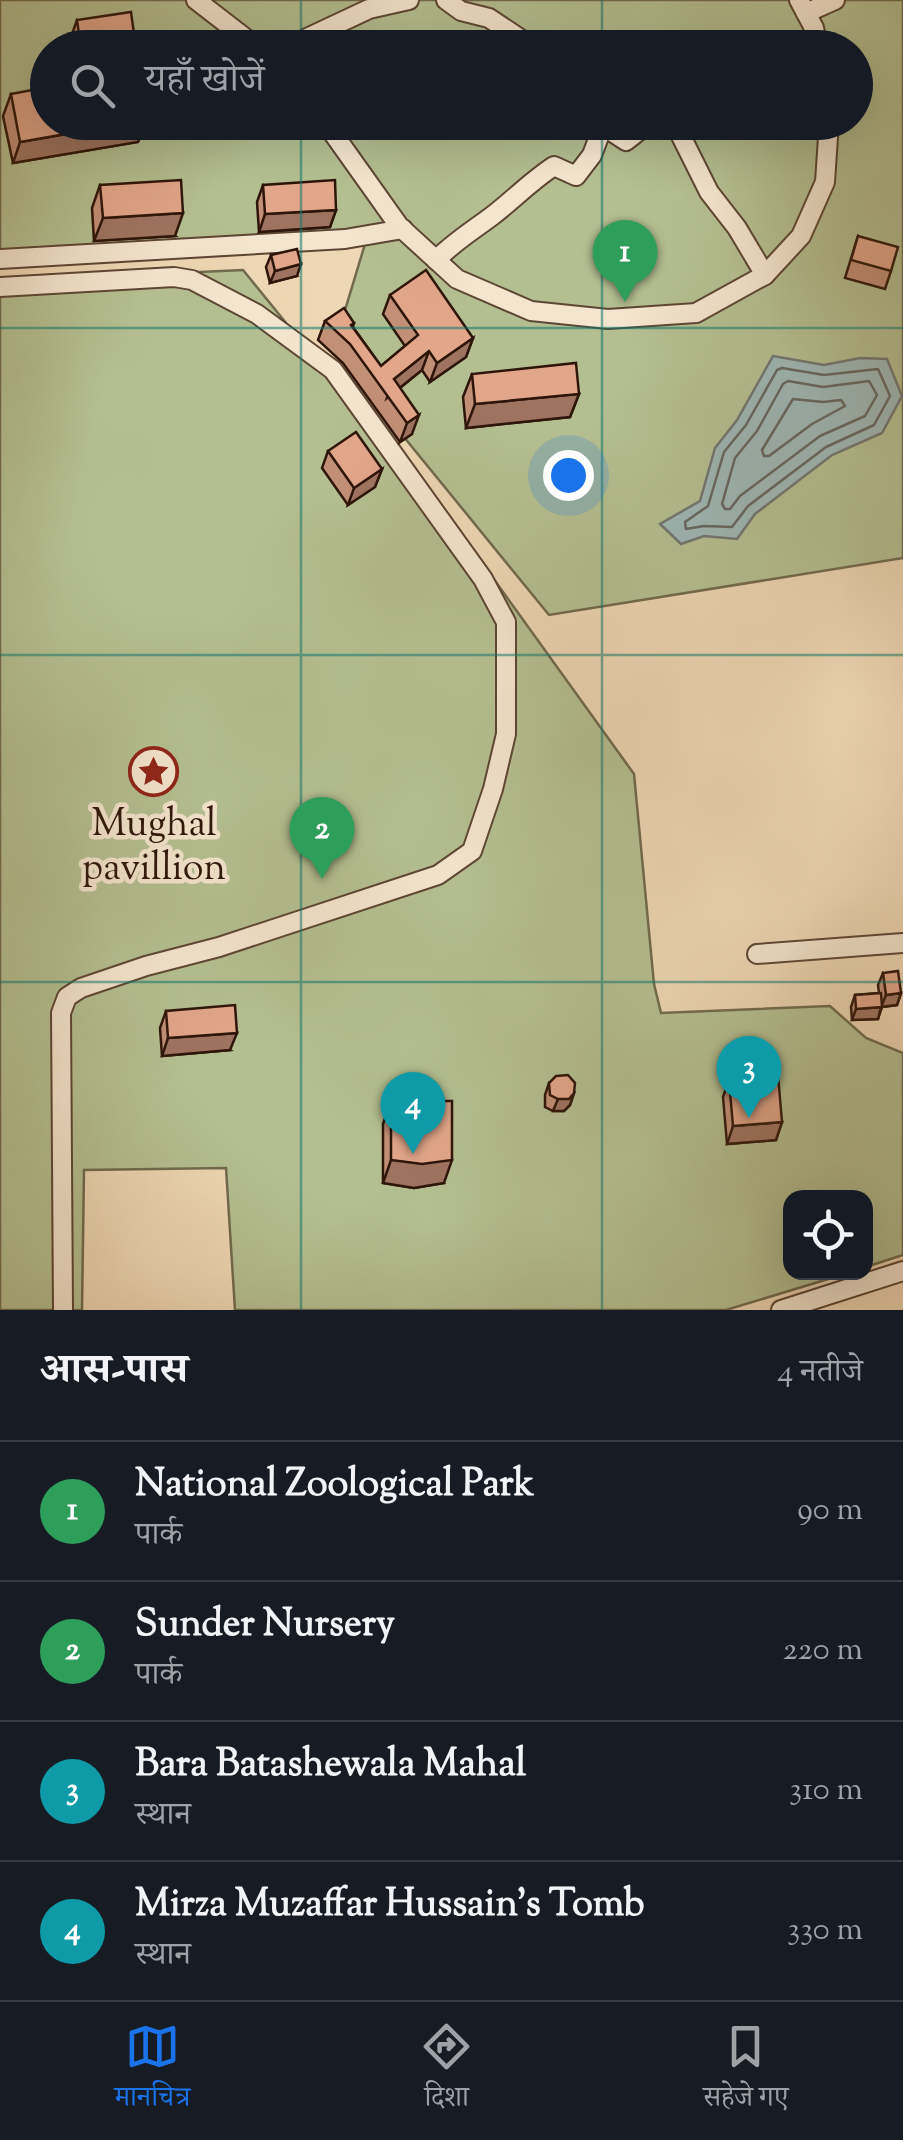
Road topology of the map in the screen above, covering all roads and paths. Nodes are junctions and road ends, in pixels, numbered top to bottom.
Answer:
1 (196, 0) edge
2 (409, 0) edge
3 (446, 0) edge
4 (835, 0) edge
5 (803, 7) edge
6 (235, 30) edge
7 (324, 30) edge
8 (507, 30) edge
9 (338, 140) edge
10 (597, 140) edge
11 (682, 140) edge
12 (828, 140) edge
13 (403, 230) junction
14 (0, 259) edge
15 (436, 260) junction
16 (765, 275) junction
17 (0, 287) edge
18 (903, 943) edge
19 (757, 954) dead end
20 (903, 1271) edge
21 (63, 1310) edge
22 (781, 1310) edge

1 - 6 street
2 - 7 street
3 - 8 street
4 - 5 street
9 - 13 street
10 - 15 street
11 - 16 street
12 - 16 street
13 - 14 street
13 - 15 street
15 - 16 street
17 - 21 street
18 - 19 street
20 - 22 street

